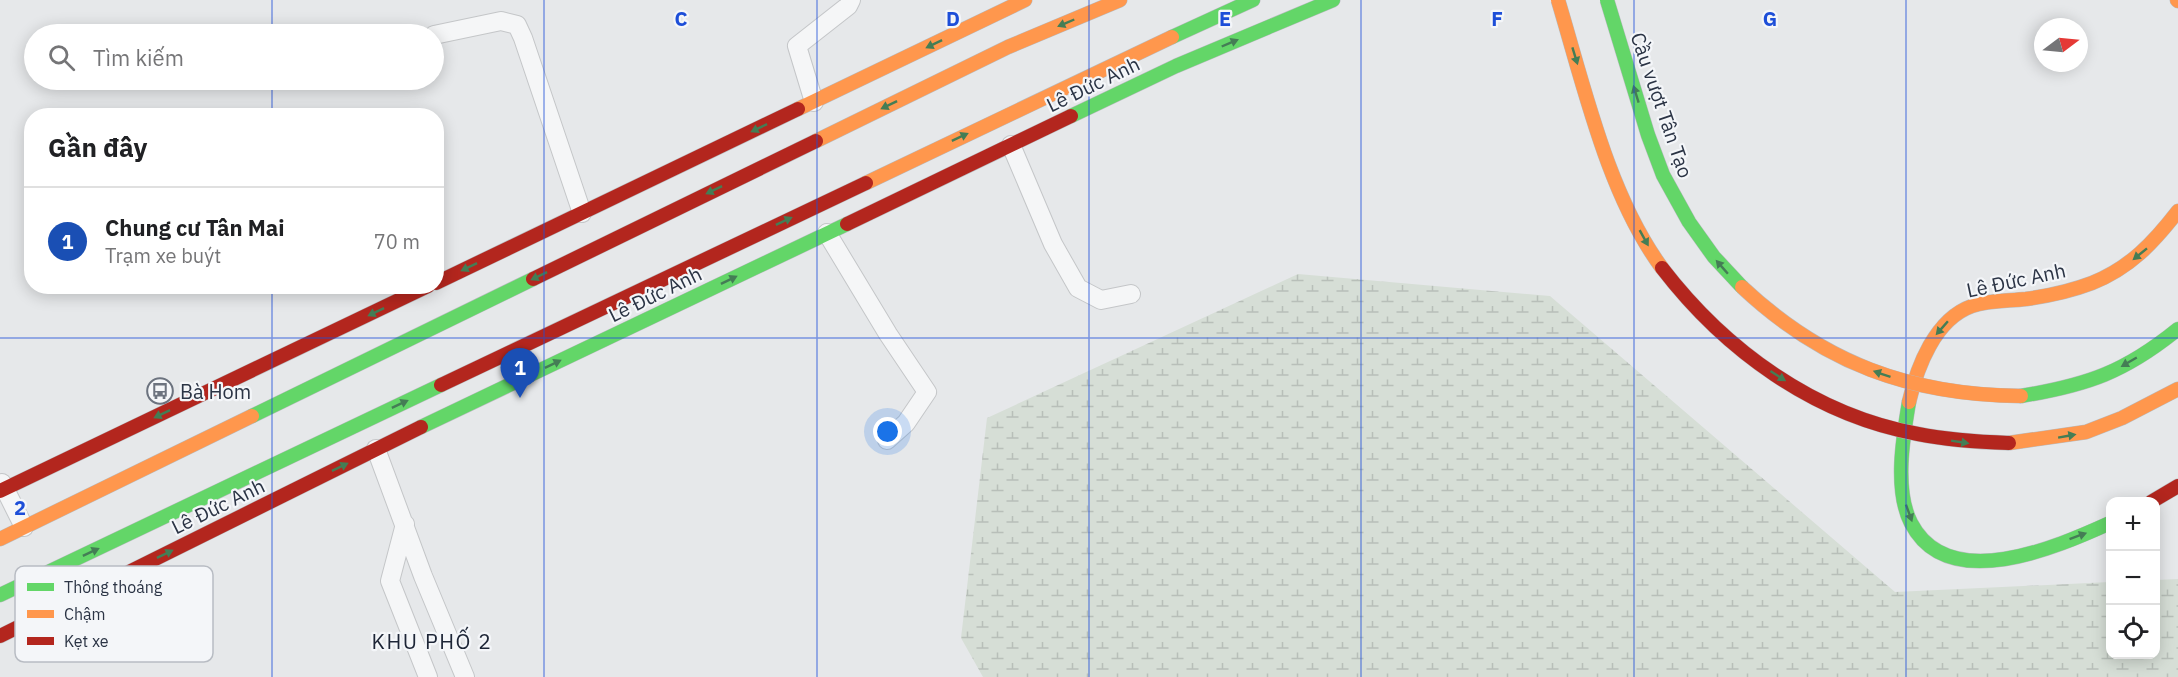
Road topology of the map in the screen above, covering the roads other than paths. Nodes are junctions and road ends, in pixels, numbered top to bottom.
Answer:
1 (851, 0) edge
2 (1025, 0) edge
3 (1120, 0) edge
4 (1253, 0) edge
5 (1333, 0) edge
6 (1558, 0) edge
7 (1607, 0) edge
8 (444, 33) edge
9 (1166, 40) junction
10 (1176, 66) junction
11 (813, 102) junction
12 (1011, 145) junction
13 (2178, 211) edge
14 (582, 213) junction
15 (827, 233) junction
16 (444, 279) edge
17 (411, 294) edge
18 (1131, 294) dead end
19 (2178, 329) edge
20 (2178, 389) edge
21 (887, 440) dead end
22 (376, 449) junction
23 (2178, 486) edge
24 (2, 487) edge
25 (2158, 497) edge
26 (405, 524) junction
27 (2106, 525) edge
28 (24, 527) junction
29 (0, 539) edge
30 (61, 566) edge
31 (141, 566) edge
32 (15, 588) edge
33 (0, 595) edge
34 (15, 629) edge
35 (0, 636) edge
36 (428, 677) edge
37 (465, 677) edge

1 - 11 lane
2 -> 11 highway
3 -> 28 highway
4 - 9 highway, Lê Đức Anh
10 -> 5 highway, Lê Đức Anh
6 -> 20 highway, bridge
19 -> 7 highway, Cầu vượt Tân Tạo, bridge
8 - 14 lane
9 - 10 highway
30 -> 9 highway, Lê Đức Anh
10 - 12 highway, Lê Đức Anh
11 -> 14 highway
12 - 15 highway, Lê Đức Anh
12 - 18 lane
13 -> 27 highway, Lê Đức Anh
14 -> 16 highway
15 - 21 lane
22 -> 15 highway, Lê Đức Anh
17 -> 24 highway
22 - 26 lane
31 -> 22 highway, Lê Đức Anh
23 - 25 highway
24 - 28 lane
26 - 36 lane
26 - 37 lane
28 - 29 highway
33 -> 32 highway, Lê Đức Anh
35 -> 34 highway, Lê Đức Anh

